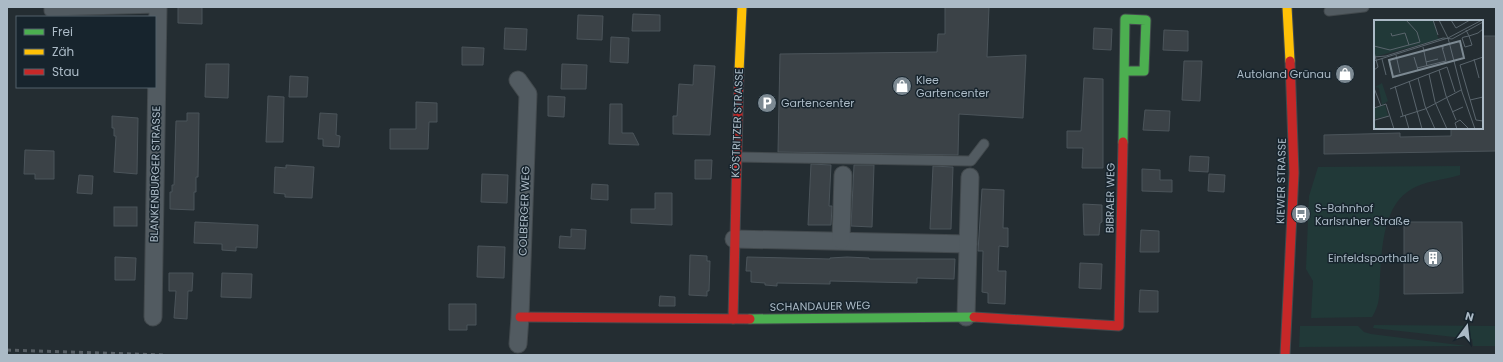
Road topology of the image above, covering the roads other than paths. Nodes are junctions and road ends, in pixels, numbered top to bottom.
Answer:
1 (154, 7) edge
2 (742, 7) edge
3 (1287, 7) edge
4 (1364, 7) edge
5 (1329, 11) dead end
6 (49, 12) edge
7 (145, 16) edge
8 (1125, 71) junction
9 (518, 80) dead end
10 (154, 88) edge
11 (984, 144) dead end
12 (736, 157) junction
13 (843, 175) dead end
14 (970, 177) dead end
15 (734, 239) junction
16 (841, 240) junction
17 (968, 244) junction
18 (153, 317) dead end
19 (520, 317) junction
20 (966, 317) junction
21 (733, 319) junction
22 (1119, 326) joint
23 (518, 344) dead end
24 (1285, 355) edge

1 - 6 lane
1 - 7 lane
2 - 12 street, KÖSTRITZER STRASSE
3 - 24 street, KIEWER STRASSE
4 - 5 lane
8 - 8 street, BIBRAER WEG
8 - 22 street, BIBRAER WEG
9 - 19 street, COLBERGER WEG
10 - 18 street, BLANKENBURGER STRASSE
11 - 12 lane
12 - 15 street, KÖSTRITZER STRASSE
13 - 16 street
14 - 17 street
15 - 16 street
15 - 21 street, KÖSTRITZER STRASSE
16 - 17 street
17 - 20 street
19 - 21 street, SCHANDAUER WEG
19 - 23 street, COLBERGER WEG
20 - 21 street, SCHANDAUER WEG
20 - 22 street, SCHANDAUER WEG

